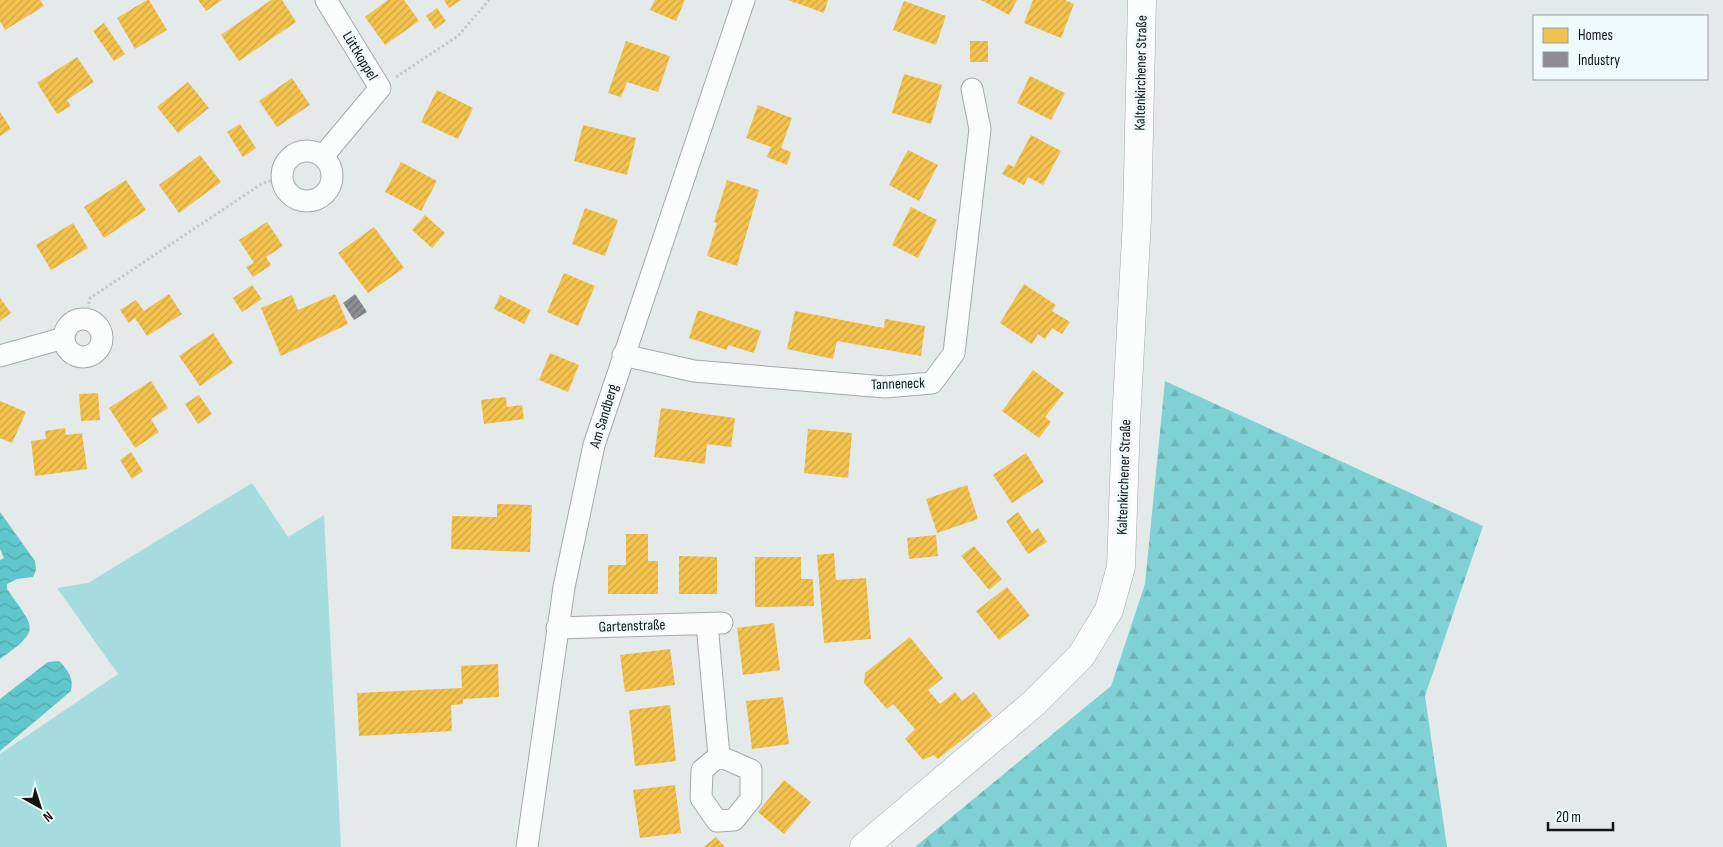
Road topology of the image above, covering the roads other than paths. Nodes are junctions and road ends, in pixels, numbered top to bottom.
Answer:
1 (326, 0) edge
2 (744, 0) edge
3 (1142, 0) edge
4 (972, 89) dead end
5 (323, 156) junction
6 (64, 338) junction
7 (0, 356) edge
8 (623, 356) junction
9 (558, 628) junction
10 (719, 756) dead end
11 (527, 847) edge
12 (864, 847) edge

1 - 5 street, Lüttkoppel
2 - 8 street, Am Sandberg
3 - 12 main road, Kaltenkirchener Straße
4 - 8 street, Tanneneck
5 - 5 street
6 - 6 street
6 - 7 street
8 - 9 street, Am Sandberg
9 - 10 street, Gartenstraße
9 - 11 street, Am Sandberg

